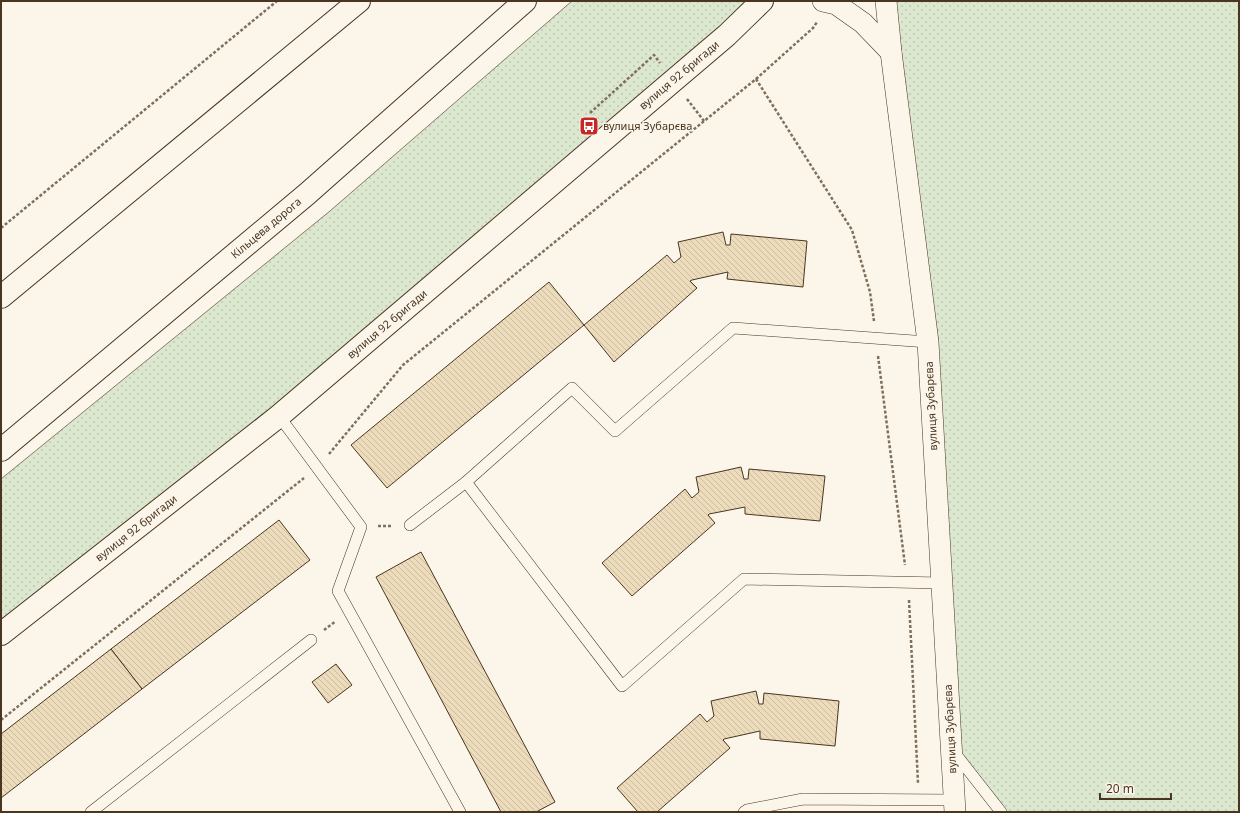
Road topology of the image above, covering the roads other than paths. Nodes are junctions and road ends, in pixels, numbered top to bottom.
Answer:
1 (359, 1) edge
2 (525, 1) edge
3 (762, 1) edge
4 (886, 1) edge
5 (820, 10) edge
6 (891, 52) junction
7 (1, 297) edge
8 (928, 342) junction
9 (279, 416) junction
10 (1, 450) edge
11 (466, 482) junction
12 (410, 525) road end
13 (941, 583) junction
14 (1, 634) edge
15 (311, 640) road end
16 (951, 748) junction
17 (954, 806) edge
18 (746, 811) edge
19 (91, 812) edge
20 (460, 812) edge
21 (1001, 812) edge

1 - 7 main road
2 - 10 main road, Кільцева дорога
3 - 9 main road, вулиця 92 бригади
4 - 6 street, вулиця Зубарєва
5 - 6 street
6 - 8 street, вулиця Зубарєва
8 - 11 lane
8 - 13 street, вулиця Зубарєва
9 - 14 main road, вулиця 92 бригади
9 - 20 lane
11 - 12 lane
11 - 13 lane
13 - 16 street, вулиця Зубарєва
15 - 19 lane
16 - 17 street, вулиця Зубарєва
16 - 21 lane
17 - 18 lane

